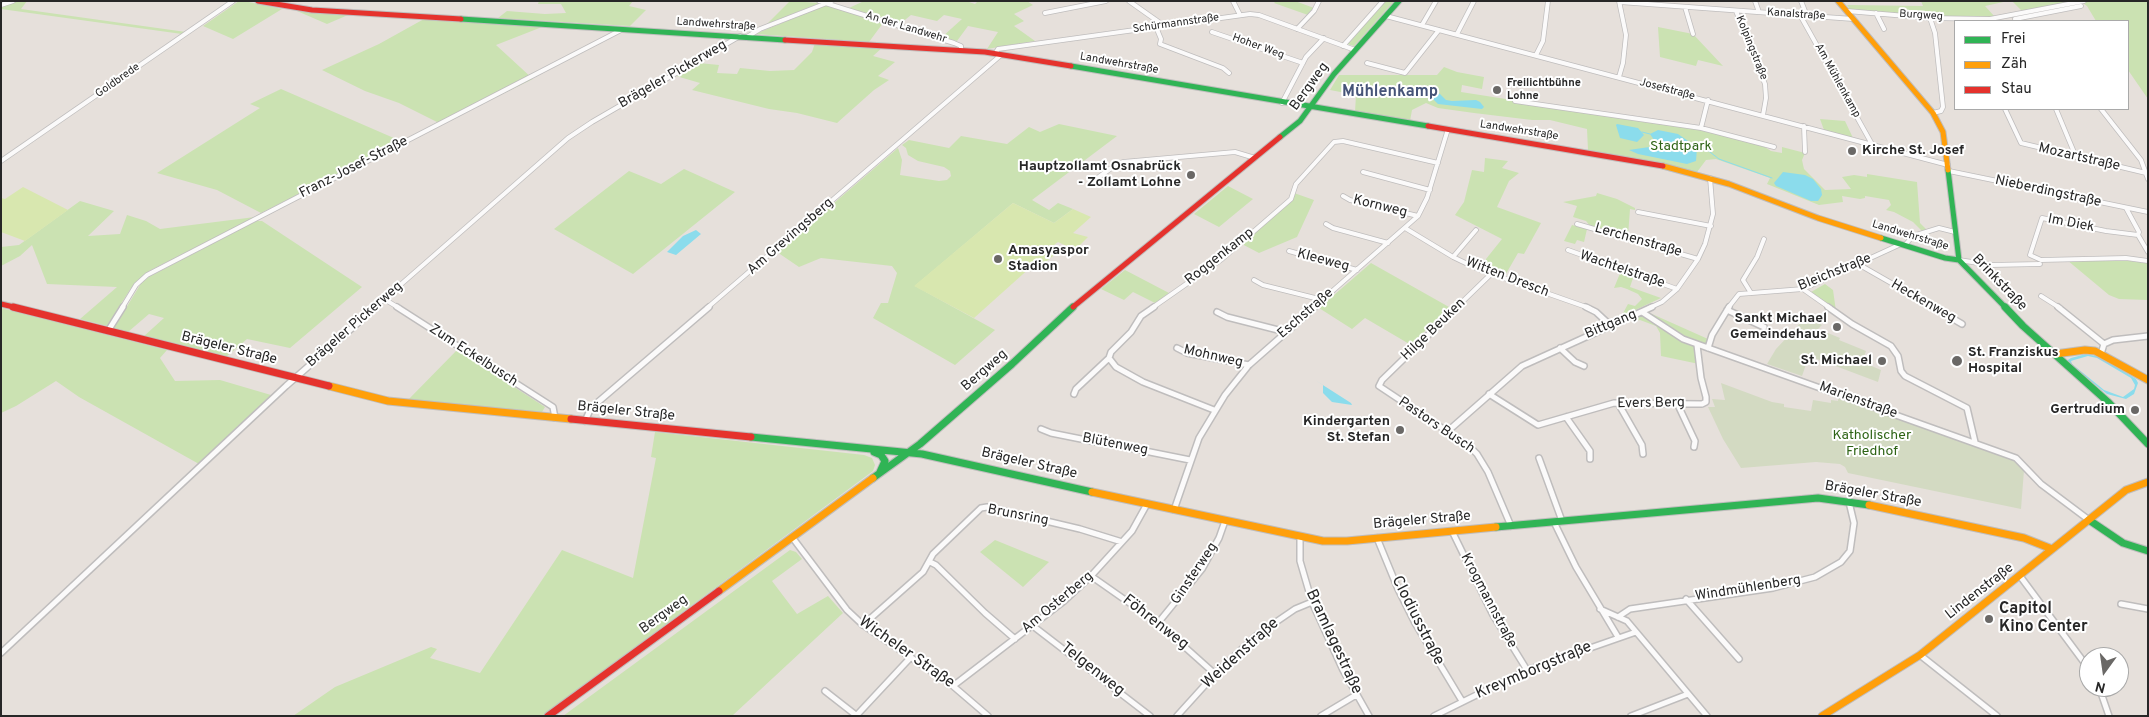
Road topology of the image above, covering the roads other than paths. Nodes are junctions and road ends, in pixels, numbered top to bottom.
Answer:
1 (13, 1) edge
2 (233, 1) edge
3 (258, 1) edge
4 (820, 1) edge
5 (1106, 1) edge
6 (1129, 1) edge
7 (1144, 1) edge
8 (1233, 1) edge
9 (1319, 1) edge
10 (1383, 1) edge
11 (1399, 1) edge
12 (1436, 1) edge
13 (1474, 1) edge
14 (1548, 1) edge
15 (1689, 1) edge
16 (1755, 1) edge
17 (1801, 1) edge
18 (1838, 1) edge
19 (2084, 1) edge
20 (830, 2) edge
21 (1620, 2) edge
22 (1, 5) edge
23 (2080, 6) dead end
24 (1685, 7) junction
25 (1140, 8) junction
26 (1693, 8) junction
27 (1736, 11) junction
28 (1847, 11) junction
29 (1759, 12) junction
30 (1045, 13) dead end
31 (1876, 13) junction
32 (1240, 15) junction
33 (1800, 15) junction
34 (2009, 15) junction
35 (1386, 16) junction
36 (1807, 16) junction
37 (1930, 18) junction
38 (1853, 19) junction
39 (1967, 20) edge
40 (2016, 20) edge
41 (1163, 25) junction
42 (1422, 25) junction
43 (1156, 27) junction
44 (622, 29) junction
45 (1297, 29) junction
46 (1884, 29) dead end
47 (1439, 30) junction
48 (1212, 32) dead end
49 (1457, 34) junction
50 (1693, 34) dead end
51 (744, 36) junction
52 (1324, 38) junction
53 (1344, 46) junction
54 (961, 50) junction
55 (1355, 50) junction
56 (998, 54) junction
57 (1536, 55) junction
58 (1303, 63) junction
59 (1367, 63) dead end
60 (1229, 73) dead end
61 (1619, 77) junction
62 (1708, 100) junction
63 (1515, 101) dead end
64 (1282, 103) junction
65 (1310, 107) junction
66 (2005, 110) edge
67 (2056, 110) edge
68 (2102, 110) edge
69 (1932, 113) junction
70 (1763, 115) junction
71 (1804, 126) junction
72 (1701, 128) junction
73 (1448, 129) junction
74 (1873, 146) junction
75 (1774, 147) dead end
76 (1805, 152) dead end
77 (2076, 157) junction
78 (1255, 158) junction
79 (2141, 160) junction
80 (1, 161) edge
81 (2148, 161) edge
82 (1438, 163) junction
83 (1948, 168) junction
84 (1363, 172) dead end
85 (2146, 173) junction
86 (1710, 178) junction
87 (2148, 178) edge
88 (1096, 179) dead end
89 (1430, 190) junction
90 (1343, 196) dead end
91 (2126, 208) junction
92 (1638, 212) dead end
93 (2148, 212) edge
94 (1418, 216) junction
95 (1326, 224) dead end
96 (1577, 224) dead end
97 (1711, 226) junction
98 (1406, 228) junction
99 (1476, 230) dead end
100 (1955, 232) junction
101 (2138, 235) junction
102 (1764, 239) dead end
103 (1388, 243) junction
104 (1903, 244) junction
105 (1568, 250) dead end
106 (1289, 251) dead end
107 (2148, 252) edge
108 (1454, 257) junction
109 (1698, 259) junction
110 (1959, 260) junction
111 (2148, 261) edge
112 (1858, 264) junction
113 (2040, 264) dead end
114 (1357, 270) junction
115 (1490, 275) junction
116 (1254, 280) dead end
117 (1677, 289) junction
118 (1802, 289) junction
119 (1751, 293) junction
120 (2041, 296) dead end
121 (384, 299) junction
122 (1323, 300) junction
123 (1, 304) edge
124 (1727, 310) junction
125 (1217, 312) dead end
126 (1642, 312) junction
127 (1962, 324) dead end
128 (1610, 325) junction
129 (1764, 327) dead end
130 (108, 331) junction
131 (1286, 332) junction
132 (2148, 336) edge
133 (2104, 344) junction
134 (1697, 345) junction
135 (1177, 348) dead end
136 (1560, 348) junction
137 (1708, 348) junction
138 (2055, 354) junction
139 (2101, 354) junction
140 (1109, 358) junction
141 (1250, 365) junction
142 (1584, 366) dead end
143 (294, 379) junction
144 (2148, 380) edge
145 (1379, 386) joint
146 (1074, 394) dead end
147 (1489, 394) junction
148 (1618, 403) junction
149 (1677, 403) junction
150 (1214, 410) junction
151 (1566, 417) junction
152 (554, 418) junction
153 (585, 421) junction
154 (1041, 429) dead end
155 (1448, 432) junction
156 (1975, 442) junction
157 (2148, 444) edge
158 (1694, 447) dead end
159 (868, 449) junction
160 (908, 452) junction
161 (1643, 454) dead end
162 (1539, 458) dead end
163 (1590, 459) dead end
164 (1190, 460) junction
165 (876, 477) junction
166 (2148, 482) edge
167 (1849, 502) junction
168 (1147, 504) junction
169 (1174, 510) junction
170 (2089, 520) junction
171 (1225, 521) junction
172 (1562, 521) junction
173 (1554, 522) junction
174 (1510, 526) junction
175 (1452, 531) junction
176 (792, 537) junction
177 (1300, 537) junction
178 (1377, 538) junction
179 (1122, 542) junction
180 (2052, 549) junction
181 (2148, 551) edge
182 (930, 562) junction
183 (1091, 576) junction
184 (2020, 576) junction
185 (1686, 599) junction
186 (1312, 602) junction
187 (2121, 604) dead end
188 (1600, 609) junction
189 (2148, 609) edge
190 (1618, 617) junction
191 (1158, 623) junction
192 (863, 626) junction
193 (1033, 626) junction
194 (1636, 632) junction
195 (1618, 637) junction
196 (1016, 638) junction
197 (2079, 652) edge
198 (1, 653) edge
199 (1920, 655) junction
200 (911, 657) junction
201 (1739, 659) dead end
202 (1527, 670) junction
203 (1215, 674) junction
204 (954, 686) junction
205 (826, 691) dead end
206 (1688, 694) junction
207 (1356, 695) junction
208 (2103, 697) edge
209 (1462, 701) junction
210 (548, 716) edge
211 (856, 716) edge
212 (988, 716) edge
213 (1150, 716) edge
214 (1177, 716) edge
215 (1321, 716) edge
216 (1369, 716) edge
217 (1434, 716) edge
218 (1631, 716) edge
219 (1707, 716) edge
220 (1822, 716) edge
221 (1997, 716) edge
222 (2110, 716) edge

1 - 22 street
2 - 80 street, Goldbrede
3 - 44 street, Landwehrstraße
4 - 20 street, An der Landwehr
5 - 30 street
6 - 25 street
7 - 25 street
8 - 32 street
9 - 45 street
10 - 53 street
11 - 35 street, Bergweg
12 - 42 street
13 - 49 street
14 - 57 street
15 - 26 street
16 - 29 street
17 - 36 street
18 - 28 street, Brinkstraße
19 - 34 street, Burgweg
20 - 51 street, Brägeler Pickerweg
20 - 54 street, An der Landwehr
21 - 24 street, Kanalstraße
21 - 61 street
23 - 40 street
24 - 26 street, Kanalstraße
24 - 50 street
25 - 41 street
26 - 27 street, Kanalstraße
27 - 29 street, Kanalstraße
27 - 70 street, Kolpingstraße
28 - 31 street, Burgweg
28 - 38 street, Brinkstraße
29 - 33 street, Kanalstraße
31 - 37 street, Burgweg
31 - 46 street, Burgweg
32 - 41 street, Schürmannstraße
32 - 45 street, Schürmannstraße
33 - 36 street, Kanalstraße
33 - 74 street, Am Mühlenkamp
34 - 39 street, Burgweg
34 - 40 street
35 - 42 street, Josefstraße
35 - 55 street, Bergweg
36 - 38 street, Kanalstraße
37 - 39 street, Burgweg
37 - 69 street
38 - 69 street, Brinkstraße
41 - 43 street, Schürmannstraße
42 - 47 street, Josefstraße
43 - 56 street, Schürmannstraße
43 - 60 street
44 - 51 street, Landwehrstraße
44 - 130 street, Franz-Josef-Straße
45 - 52 street, Schürmannstraße
47 - 49 street, Josefstraße
47 - 59 street
48 - 58 street, Hoher Weg
49 - 57 street, Josefstraße
51 - 54 street, Landwehrstraße
51 - 121 street, Brägeler Pickerweg
52 - 53 street, Schürmannstraße
52 - 58 street
53 - 55 street, Schürmannstraße
54 - 56 street, Landwehrstraße
55 - 65 street, Bergweg
56 - 64 street, Landwehrstraße
56 - 153 street, Am Grevingsberg
57 - 61 street, Josefstraße
58 - 64 street
61 - 62 street, Josefstraße
62 - 70 street, Josefstraße
62 - 72 street
63 - 72 street
64 - 65 street, Landwehrstraße
65 - 73 street, Landwehrstraße
65 - 78 street, Bergweg
66 - 77 street, Mozartstraße
67 - 77 street
68 - 79 street
69 - 83 street, Brinkstraße
70 - 71 street, Josefstraße
71 - 74 street, Josefstraße
71 - 76 street
72 - 75 street
73 - 82 street, Eschstraße
73 - 86 street, Landwehrstraße
74 - 83 street, Josefstraße
77 - 85 street, Mozartstraße
78 - 88 street
78 - 160 street, Bergweg
79 - 81 street
79 - 85 street
82 - 89 street, Eschstraße
82 - 140 street, Roggenkamp
83 - 91 street, Nieberdingstraße
83 - 100 street, Brinkstraße
84 - 89 street
85 - 87 street
86 - 97 street, Bittgang
86 - 104 street, Landwehrstraße
89 - 94 street, Eschstraße
90 - 94 street, Kornweg
91 - 93 street, Nieberdingstraße
91 - 101 street
92 - 97 street
94 - 98 street, Eschstraße
95 - 103 street
96 - 109 street, Lerchenstraße
97 - 109 street, Bittgang
98 - 103 street, Eschstraße
98 - 108 street, Witten Dresch
99 - 108 street
100 - 104 street, Bleichstraße
100 - 110 street, Brinkstraße
101 - 107 street
101 - 111 street, Im Diek
102 - 119 street
103 - 114 street, Eschstraße
104 - 110 street, Landwehrstraße
104 - 112 street, Bleichstraße
105 - 117 street, Wachtelstraße
106 - 114 street, Kleeweg
108 - 115 street, Witten Dresch
109 - 117 street, Bittgang
110 - 113 street
110 - 138 street, Brinkstraße
112 - 118 street, Bleichstraße
112 - 127 street, Heckenweg
114 - 122 street, Eschstraße
115 - 128 street, Witten Dresch
115 - 145 street, Hilge Beuken
116 - 122 street
117 - 126 street, Bittgang
118 - 119 street, Bleichstraße
118 - 156 street
119 - 124 street, Bleichstraße
120 - 133 street
121 - 143 street, Brägeler Pickerweg
121 - 152 street, Zum Eckelbusch
122 - 131 street, Eschstraße
123 - 130 street, Brägeler Straße
124 - 129 street
124 - 137 street, Bleichstraße
125 - 131 street
126 - 128 street, Bittgang
126 - 134 street, Marienstraße
128 - 136 street, Bittgang
130 - 143 street, Brägeler Straße
131 - 141 street, Eschstraße
132 - 133 street
133 - 139 street
134 - 137 street, Marienstraße
134 - 149 street, Evers Berg
135 - 141 street, Mohnweg
136 - 142 street
136 - 147 street, Bittgang
137 - 156 street, Marienstraße
138 - 139 street
138 - 157 street, Brinkstraße
139 - 144 street
140 - 146 street
140 - 150 street
141 - 150 street, Eschstraße
143 - 152 street, Brägeler Straße
143 - 198 street, Brägeler Pickerweg
145 - 155 street, Pastors Busch
147 - 151 street, Evers Berg
147 - 155 street, Bittgang
148 - 149 street, Evers Berg
148 - 151 street, Evers Berg
148 - 161 street
149 - 158 street
150 - 164 street, Eschstraße
151 - 163 street
152 - 153 street, Brägeler Straße
153 - 159 street, Brägeler Straße
154 - 164 street, Blütenweg
155 - 174 street, Pastors Busch
156 - 170 street, Marienstraße
159 - 160 street, Brägeler Straße
159 - 165 street
160 - 165 street, Bergweg
160 - 168 street, Brägeler Straße
162 - 172 street
164 - 169 street, Eschstraße
165 - 176 street, Bergweg
166 - 170 street, Lindenstraße
167 - 172 street, Brägeler Straße
167 - 180 street, Brägeler Straße
167 - 185 street, Windmühlenberg
168 - 169 street, Brägeler Straße
168 - 179 street, Am Osterberg
169 - 171 street, Brägeler Straße
170 - 180 street, Lindenstraße
170 - 181 street
171 - 177 street, Brägeler Straße
171 - 191 street, Ginsterweg
172 - 173 street, Brägeler Straße
173 - 174 street, Brägeler Straße
173 - 188 street
174 - 175 street, Brägeler Straße
175 - 178 street, Brägeler Straße
175 - 202 street, Krogmannstraße
176 - 192 street, Wicheler Straße
176 - 210 street, Bergweg
177 - 178 street, Brägeler Straße
177 - 186 street, Bramlagestraße
178 - 209 street, Clodiusstraße
179 - 182 street, Brunsring
179 - 183 street, Am Osterberg
180 - 184 street, Lindenstraße
182 - 192 street
182 - 196 street
183 - 191 street, Föhrenweg
183 - 193 street, Am Osterberg
184 - 197 street
184 - 199 street, Lindenstraße
185 - 190 street, Windmühlenberg
185 - 201 street
186 - 203 street, Weidenstraße
186 - 207 street, Bramlagestraße
187 - 189 street
188 - 190 street
188 - 195 street
190 - 194 street
191 - 203 street, Föhrenweg
192 - 200 street, Wicheler Straße
193 - 196 street, Am Osterberg
193 - 213 street, Telgenweg
194 - 195 street, Kreymborgstraße
194 - 206 street
195 - 202 street, Kreymborgstraße
196 - 204 street, Am Osterberg
199 - 220 street, Lindenstraße
199 - 221 street
200 - 204 street, Wicheler Straße
200 - 211 street
202 - 209 street, Kreymborgstraße
203 - 214 street, Weidenstraße
204 - 212 street, Wicheler Straße
205 - 211 street
206 - 218 street
206 - 219 street
207 - 215 street
207 - 216 street, Bramlagestraße
208 - 222 street
209 - 217 street, Kreymborgstraße

